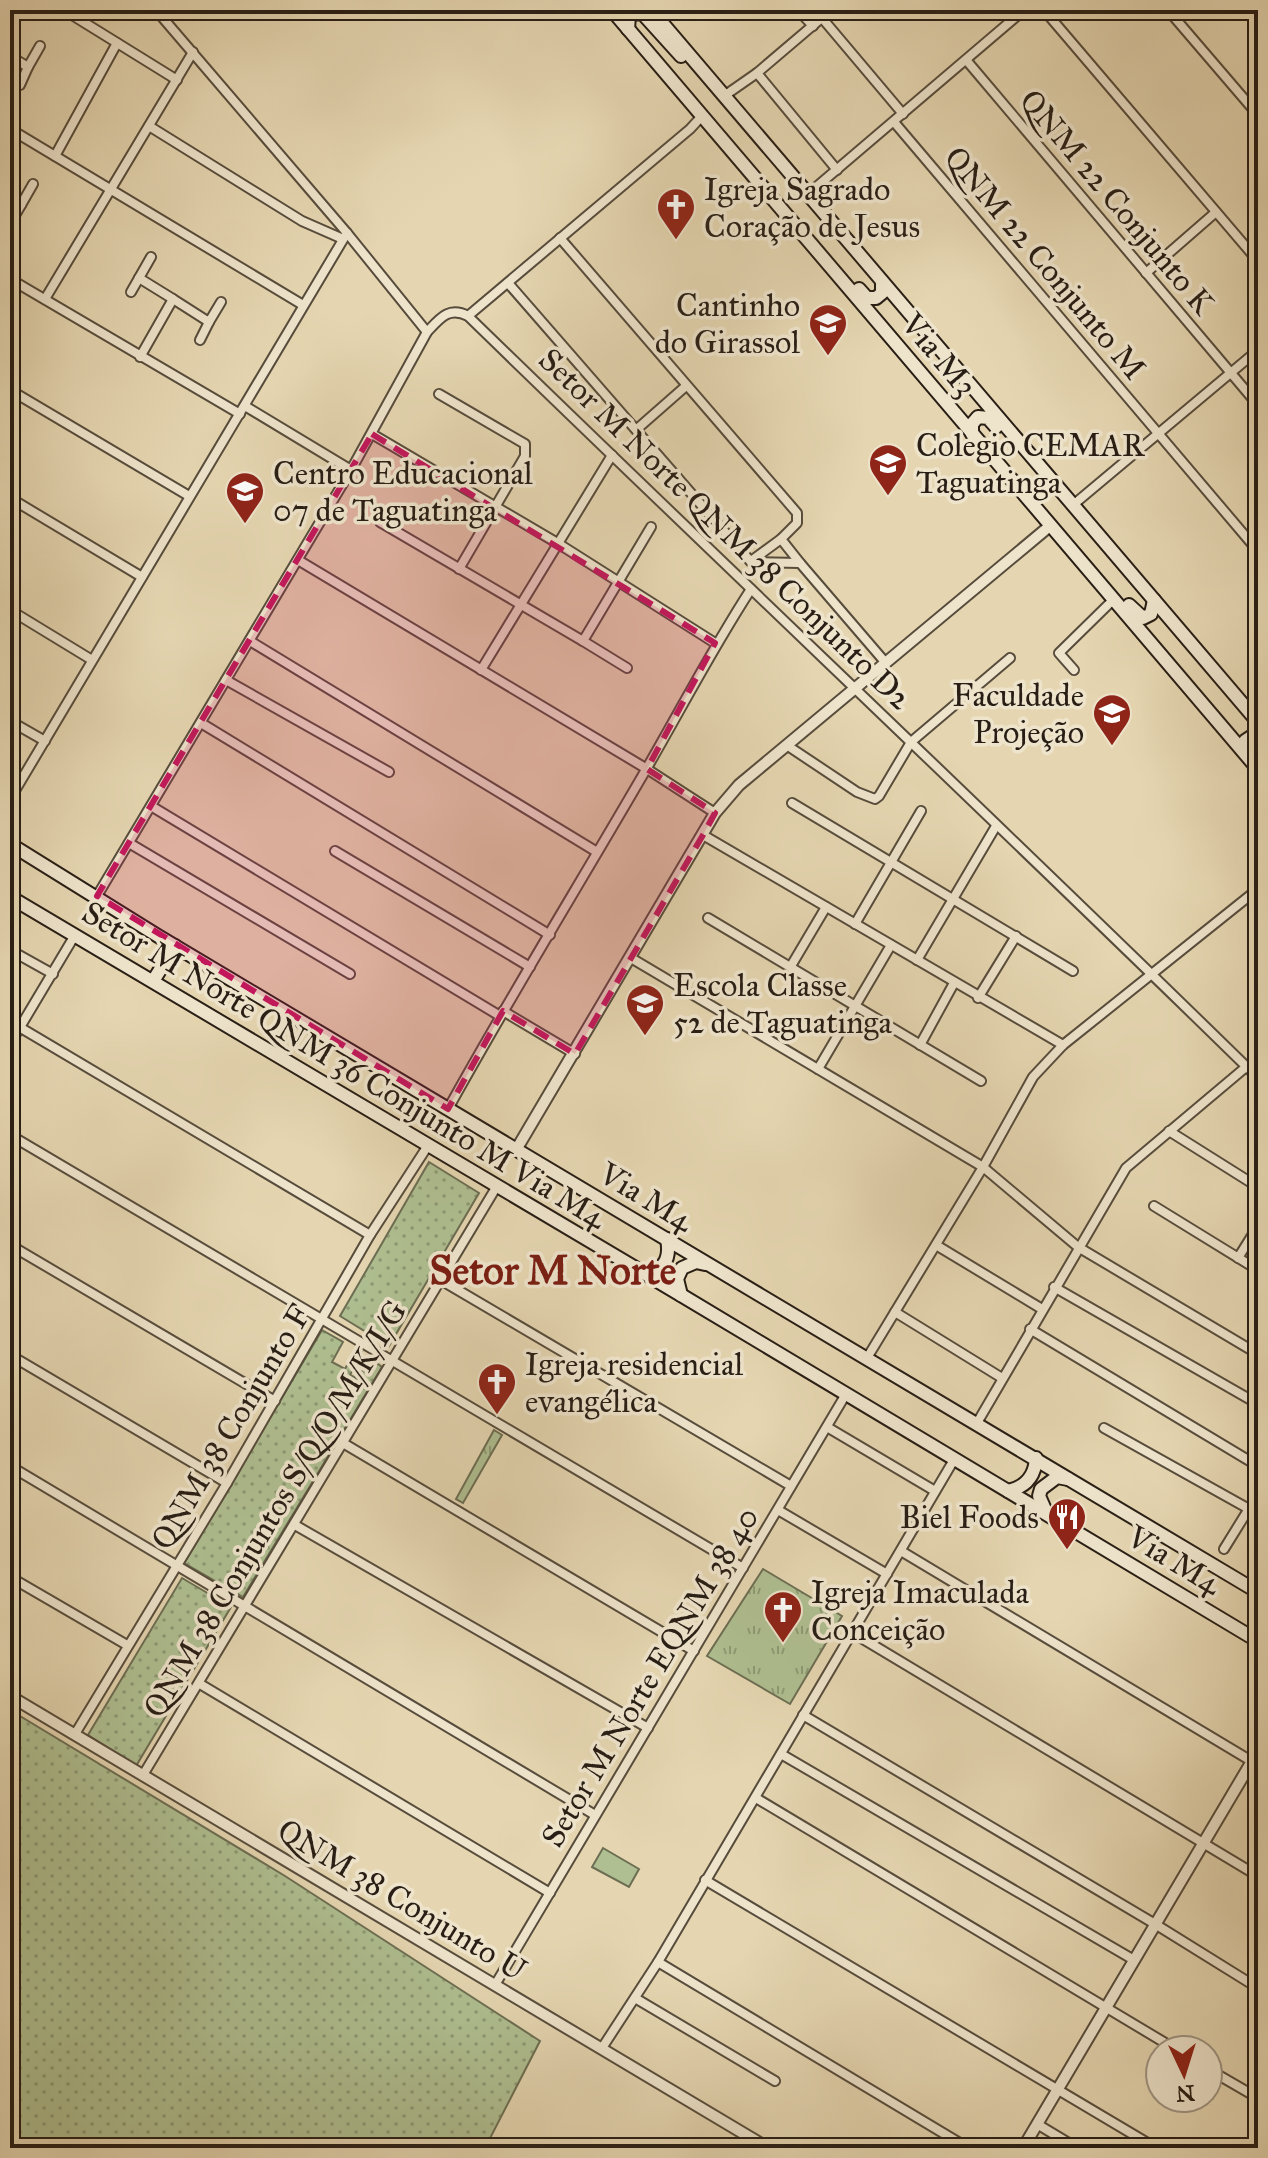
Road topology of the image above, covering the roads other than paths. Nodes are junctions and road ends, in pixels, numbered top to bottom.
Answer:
1 (64, 10) edge
2 (156, 10) edge
3 (612, 10) edge
4 (651, 10) edge
5 (798, 10) edge
6 (831, 10) edge
7 (1024, 10) edge
8 (1044, 10) edge
9 (1168, 10) edge
10 (822, 18) junction
11 (813, 26) junction
12 (628, 29) junction
13 (117, 43) junction
14 (40, 46) dead end
15 (193, 52) junction
16 (10, 56) edge
17 (967, 61) junction
18 (28, 67) junction
19 (757, 73) junction
20 (708, 78) junction
21 (177, 80) junction
22 (20, 85) dead end
23 (724, 96) junction
24 (903, 114) junction
25 (1258, 115) edge
26 (702, 116) junction
27 (894, 122) junction
28 (149, 126) junction
29 (10, 129) edge
30 (55, 156) junction
31 (837, 170) junction
32 (33, 184) dead end
33 (110, 188) junction
34 (808, 194) junction
35 (10, 199) edge
36 (21, 205) junction
37 (1216, 212) junction
38 (10, 224) edge
39 (345, 236) junction
40 (560, 238) junction
41 (808, 240) junction
42 (151, 257) dead end
43 (1258, 261) edge
44 (1146, 273) junction
45 (139, 278) junction
46 (10, 279) edge
47 (882, 282) junction
48 (508, 283) junction
49 (131, 292) dead end
50 (45, 299) junction
51 (173, 299) junction
52 (221, 302) dead end
53 (303, 305) junction
54 (468, 316) junction
55 (209, 322) junction
56 (427, 332) junction
57 (200, 340) dead end
58 (1258, 350) edge
59 (140, 357) junction
60 (1231, 374) junction
61 (686, 386) junction
62 (10, 390) edge
63 (439, 394) dead end
64 (1258, 405) edge
65 (242, 410) junction
66 (637, 429) junction
67 (372, 434) junction
68 (972, 434) junction
69 (1158, 435) junction
70 (612, 455) junction
71 (351, 470) junction
72 (1055, 486) junction
73 (189, 496) junction
74 (10, 498) edge
75 (1073, 505) junction
76 (495, 506) junction
77 (380, 522) dead end
78 (1051, 525) junction
79 (651, 527) dead end
80 (781, 539) junction
81 (559, 544) junction
82 (1072, 550) junction
83 (1258, 551) edge
84 (298, 560) junction
85 (751, 562) junction
86 (800, 563) junction
87 (459, 569) junction
88 (142, 577) junction
89 (619, 581) junction
90 (751, 589) junction
91 (1114, 599) junction
92 (1154, 600) junction
93 (521, 605) junction
94 (10, 610) edge
95 (250, 641) junction
96 (583, 641) junction
97 (715, 643) junction
98 (1010, 658) dead end
99 (92, 660) junction
100 (885, 662) junction
101 (627, 668) dead end
102 (481, 670) junction
103 (1074, 670) dead end
104 (226, 680) junction
105 (854, 688) junction
106 (10, 721) edge
107 (1258, 722) edge
108 (201, 723) junction
109 (1258, 737) edge
110 (45, 741) junction
111 (911, 742) junction
112 (788, 746) junction
113 (1243, 751) junction
114 (647, 769) junction
115 (1258, 769) edge
116 (389, 772) dead end
117 (10, 776) edge
118 (20, 782) junction
119 (10, 799) edge
120 (792, 803) dead end
121 (151, 806) junction
122 (921, 811) dead end
123 (715, 813) junction
124 (996, 826) junction
125 (703, 835) junction
126 (129, 843) junction
127 (10, 844) edge
128 (335, 851) dead end
129 (597, 852) junction
130 (891, 861) junction
131 (1258, 889) edge
132 (97, 896) junction
133 (10, 897) edge
134 (953, 898) junction
135 (826, 907) junction
136 (708, 918) dead end
137 (855, 924) junction
138 (75, 935) junction
139 (550, 935) junction
140 (1016, 936) junction
141 (891, 945) junction
142 (175, 946) junction
143 (10, 950) edge
144 (631, 958) junction
145 (917, 960) junction
146 (791, 966) junction
147 (530, 967) junction
148 (1073, 971) dead end
149 (53, 974) junction
150 (350, 974) dead end
151 (1154, 975) junction
152 (153, 981) junction
153 (954, 983) junction
154 (978, 998) junction
155 (856, 1006) junction
156 (501, 1014) junction
157 (21, 1028) junction
158 (10, 1044) edge
159 (920, 1045) junction
160 (1063, 1045) junction
161 (575, 1054) junction
162 (1246, 1067) junction
163 (818, 1069) junction
164 (1258, 1078) edge
165 (981, 1081) dead end
166 (448, 1109) junction
167 (1169, 1131) junction
168 (10, 1135) edge
169 (429, 1144) junction
170 (516, 1150) junction
171 (983, 1167) junction
172 (497, 1186) junction
173 (1258, 1187) edge
174 (1154, 1206) dead end
175 (1258, 1226) edge
176 (370, 1235) junction
177 (667, 1239) junction
178 (10, 1245) edge
179 (936, 1245) junction
180 (1078, 1247) junction
181 (1238, 1258) junction
182 (709, 1265) junction
183 (638, 1269) junction
184 (1258, 1270) edge
185 (439, 1279) junction
186 (1054, 1287) junction
187 (681, 1295) junction
188 (1042, 1309) junction
189 (895, 1312) junction
190 (323, 1319) junction
191 (1030, 1329) junction
192 (1258, 1354) edge
193 (10, 1355) edge
194 (867, 1358) junction
195 (392, 1362) junction
196 (1002, 1378) junction
197 (846, 1394) junction
198 (275, 1401) junction
199 (1258, 1404) edge
200 (977, 1423) junction
201 (827, 1427) junction
202 (1104, 1428) dead end
203 (343, 1443) junction
204 (955, 1458) junction
205 (1036, 1458) junction
206 (10, 1466) edge
207 (1258, 1466) edge
208 (1068, 1479) junction
209 (227, 1483) junction
210 (791, 1486) junction
211 (935, 1491) junction
212 (1008, 1491) junction
213 (1258, 1494) edge
214 (1023, 1498) joint
215 (1249, 1509) junction
216 (778, 1510) junction
217 (1046, 1512) junction
218 (295, 1525) junction
219 (1224, 1549) dead end
220 (901, 1551) junction
221 (178, 1565) junction
222 (743, 1568) junction
223 (887, 1574) junction
224 (10, 1577) edge
225 (1258, 1592) edge
226 (246, 1607) junction
227 (853, 1633) junction
228 (1258, 1641) edge
229 (127, 1645) junction
230 (694, 1651) junction
231 (200, 1684) junction
232 (10, 1696) edge
233 (803, 1715) junction
234 (648, 1728) junction
235 (75, 1734) junction
236 (781, 1754) junction
237 (1256, 1759) edge
238 (143, 1775) junction
239 (756, 1798) junction
240 (595, 1815) junction
241 (1204, 1844) junction
242 (1258, 1876) edge
243 (705, 1880) junction
244 (550, 1893) junction
245 (1155, 1924) junction
246 (1134, 1960) junction
247 (658, 1962) junction
248 (495, 1985) junction
249 (1258, 1988) edge
250 (635, 1998) junction
251 (1105, 2007) junction
252 (1150, 2034) edge
253 (602, 2048) junction
254 (1224, 2078) edge
255 (775, 2081) dead end
256 (1057, 2090) junction
257 (1258, 2098) edge
258 (1037, 2124) junction
259 (768, 2148) edge
260 (968, 2148) edge
261 (1023, 2148) edge
262 (1077, 2148) edge
263 (1156, 2148) edge

1 - 13 street
2 - 15 street
3 - 12 main road, Via M3
4 - 20 main road
5 - 11 street
6 - 10 street
7 - 17 street
8 - 37 street
9 - 25 street
10 - 11 street
10 - 24 street
11 - 19 street
12 - 20 main road
12 - 26 main road, Via M3
13 - 21 street
13 - 30 street
14 - 18 street
15 - 21 street
15 - 39 street
16 - 18 street
17 - 24 street
17 - 44 street, QNM 22 Conjunto K
18 - 22 street
19 - 23 street
19 - 31 street
20 - 23 main road
21 - 28 street
23 - 34 main road
24 - 27 street
26 - 40 street
26 - 41 main road, Via M3
27 - 31 street
27 - 69 street, QNM 22 Conjunto M
28 - 33 street
28 - 39 street
29 - 30 street
30 - 33 street
31 - 34 street
32 - 36 street
33 - 50 street
33 - 53 street
34 - 47 main road
35 - 36 street
36 - 38 street
37 - 43 street
37 - 44 street
39 - 53 street
39 - 56 street
40 - 48 street
40 - 61 street
41 - 47 main road
41 - 68 main road, Via M3
42 - 45 street
44 - 60 street, QNM 22 Conjunto K
45 - 49 street
45 - 51 street
46 - 50 street
47 - 72 main road
48 - 54 street
48 - 66 street
50 - 59 street
51 - 55 street
51 - 59 street
52 - 55 street
53 - 65 street
54 - 56 street
54 - 70 street, Setor M Norte QNM 38 Conjunto D2
55 - 57 street
56 - 67 street
58 - 60 street
59 - 65 street
60 - 64 street, QNM 22 Conjunto K
60 - 69 street
61 - 66 street
61 - 80 street
62 - 73 street
63 - 76 street
65 - 71 street
65 - 73 street
66 - 85 street
67 - 71 street
67 - 76 street
68 - 72 main road
68 - 78 main road, Via M3
69 - 75 street
69 - 83 street, QNM 22 Conjunto M
70 - 81 street
70 - 90 street, Setor M Norte QNM 38 Conjunto D2
71 - 84 street
72 - 75 main road
73 - 88 street
74 - 88 street
75 - 92 main road
76 - 81 street
76 - 87 street
77 - 87 street
78 - 82 main road, Via M3
78 - 100 street
79 - 89 street
80 - 85 street
80 - 86 street
81 - 89 street
81 - 93 street
82 - 91 main road, Via M3
82 - 92 main road
84 - 95 street
84 - 102 street
85 - 86 street
86 - 100 street
87 - 93 street
88 - 99 street
89 - 96 street
89 - 97 street
90 - 97 street
90 - 105 street, Setor M Norte QNM 38 Conjunto D2
91 - 103 street
91 - 113 main road, Via M3
92 - 107 main road
93 - 96 street
93 - 102 street
94 - 99 street
95 - 104 street
95 - 129 street
96 - 101 street
97 - 114 street
98 - 111 street
99 - 110 street
100 - 105 street
102 - 114 street
104 - 108 street
104 - 116 street
105 - 111 street, Setor M Norte QNM 38 Conjunto D2
105 - 112 street
106 - 110 street
108 - 121 street
108 - 139 street
109 - 113 main road
110 - 118 street
111 - 112 street
111 - 124 street, Setor M Norte QNM 38 Conjunto D2
112 - 123 street
113 - 115 main road, Via M3
114 - 123 street
114 - 129 street
117 - 118 street
118 - 119 street
120 - 130 street
121 - 126 street
121 - 156 street
122 - 130 street
123 - 125 street
124 - 134 street
124 - 151 street, Setor M Norte QNM 38 Conjunto D2
125 - 135 street
125 - 144 street
126 - 132 street
126 - 150 street
127 - 132 main road, Via M4
128 - 147 street
129 - 139 street
130 - 134 street
130 - 137 street
131 - 151 street
132 - 142 main road, Via M4
133 - 138 main road, Setor M Norte QNM 36 Conjunto M Via M4
134 - 140 street
134 - 145 street
135 - 137 street
135 - 146 street
136 - 146 street
137 - 141 street
138 - 149 street
138 - 152 main road, Setor M Norte QNM 36 Conjunto M Via M4
139 - 147 street
140 - 148 street
140 - 154 street
141 - 145 street
141 - 155 street
142 - 152 main road
142 - 166 main road, Via M4
143 - 149 street
144 - 161 street
144 - 163 street
145 - 153 street
146 - 155 street
147 - 156 street
149 - 157 street
151 - 160 street
151 - 162 street, Setor M Norte QNM 38 Conjunto D2
152 - 169 main road, Setor M Norte QNM 36 Conjunto M Via M4
153 - 154 street
153 - 159 street
154 - 160 street
155 - 159 street
155 - 163 street
156 - 161 street
156 - 166 street
157 - 158 street
157 - 176 street
159 - 165 street
160 - 171 street
161 - 170 street
162 - 164 street, Setor M Norte QNM 38 Conjunto D2
162 - 167 street
163 - 171 street
166 - 170 main road, Via M4
167 - 173 street
167 - 180 street
168 - 190 street
169 - 172 main road, Setor M Norte QNM 36 Conjunto M Via M4
169 - 176 street, QNM 38 Conjunto F
170 - 177 main road, Via M4
171 - 179 street
171 - 180 street
172 - 183 main road, Setor M Norte QNM 36 Conjunto M Via M4
172 - 185 street, QNM 38 Conjuntos S/Q/O/M/K/I/G
174 - 181 street
175 - 181 street
176 - 190 street, QNM 38 Conjunto F
177 - 182 main road, Via M4
177 - 183 main road
178 - 198 street
179 - 188 street
179 - 189 street
180 - 186 street
180 - 192 street
181 - 184 street
182 - 187 main road
182 - 194 main road, Via M4
183 - 187 main road, Setor M Norte QNM 36 Conjunto M Via M4
185 - 195 street, QNM 38 Conjuntos S/Q/O/M/K/I/G
185 - 210 street
186 - 188 street
186 - 199 street
187 - 197 main road, Setor M Norte QNM 36 Conjunto M Via M4
188 - 191 street
189 - 194 street
189 - 196 street
190 - 195 street
190 - 198 street, QNM 38 Conjunto F
191 - 196 street
191 - 207 street
193 - 209 street
194 - 200 main road, Via M4
195 - 203 street, QNM 38 Conjuntos S/Q/O/M/K/I/G
195 - 222 street
196 - 200 street
197 - 201 street, Setor M Norte EQNM 38 40
197 - 204 main road, Setor M Norte QNM 36 Conjunto M Via M4
198 - 209 street, QNM 38 Conjunto F
200 - 205 main road, Via M4
201 - 210 street, Setor M Norte EQNM 38 40
201 - 211 street
202 - 215 street
203 - 218 street, QNM 38 Conjuntos S/Q/O/M/K/I/G
203 - 230 street
204 - 211 street
204 - 212 main road, Setor M Norte QNM 36 Conjunto M Via M4
205 - 208 main road, Via M4
205 - 212 main road
206 - 221 street
208 - 217 main road
208 - 225 main road, Via M4
209 - 221 street, QNM 38 Conjunto F
210 - 216 street, Setor M Norte EQNM 38 40
211 - 220 street
212 - 214 main road, Setor M Norte QNM 36 Conjunto M Via M4
213 - 215 street
214 - 217 main road, Via M4
215 - 219 street
216 - 222 street, Setor M Norte EQNM 38 40
216 - 223 street
217 - 228 main road, Via M4
218 - 226 street, QNM 38 Conjuntos S/Q/O/M/K/I/G
218 - 234 street
220 - 223 street
220 - 237 street
221 - 226 street
221 - 229 street, QNM 38 Conjunto F
222 - 230 street, Setor M Norte EQNM 38 40
223 - 227 street
224 - 229 street
226 - 231 street, QNM 38 Conjuntos S/Q/O/M/K/I/G
226 - 240 street
227 - 233 street
227 - 241 street
229 - 235 street, QNM 38 Conjunto F
230 - 234 street, Setor M Norte EQNM 38 40
231 - 238 street, QNM 38 Conjuntos S/Q/O/M/K/I/G
231 - 244 street
232 - 235 street, QNM 38 Conjunto U
233 - 236 street
233 - 245 street
234 - 240 street, Setor M Norte EQNM 38 40
235 - 238 street, QNM 38 Conjunto U
236 - 239 street
236 - 246 street
237 - 241 street
238 - 248 street, QNM 38 Conjunto U
239 - 243 street
239 - 251 street
240 - 244 street, Setor M Norte EQNM 38 40
241 - 242 street
241 - 245 street
243 - 247 street
243 - 256 street
244 - 248 street, Setor M Norte EQNM 38 40
245 - 246 street
245 - 249 street
246 - 251 street
247 - 250 street
247 - 260 street
248 - 253 street, QNM 38 Conjunto U
250 - 253 street
250 - 255 street
251 - 252 street
251 - 256 street
253 - 259 street, QNM 38 Conjunto U
254 - 257 street
256 - 258 street
256 - 263 street
258 - 261 street
258 - 262 street

